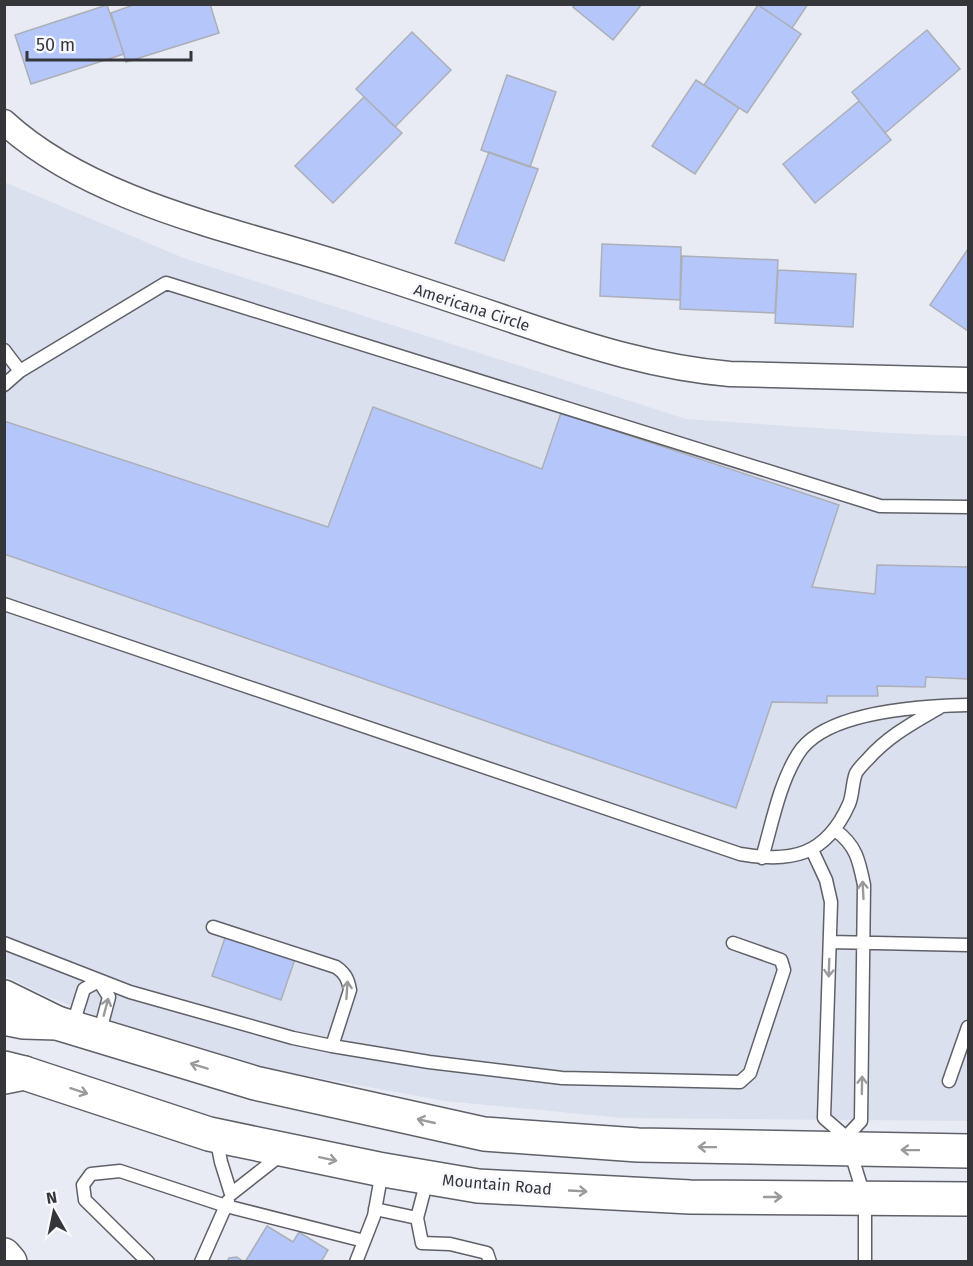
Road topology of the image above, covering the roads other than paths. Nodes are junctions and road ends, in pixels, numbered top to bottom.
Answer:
1 (4, 122) edge
2 (4, 350) edge
3 (20, 371) junction
4 (969, 380) edge
5 (4, 385) edge
6 (969, 507) edge
7 (4, 604) edge
8 (969, 705) edge
9 (942, 706) junction
10 (835, 830) junction
11 (812, 850) junction
12 (762, 858) junction
13 (213, 927) dead end
14 (830, 942) junction
15 (4, 943) edge
16 (733, 943) dead end
17 (864, 943) junction
18 (969, 945) edge
19 (99, 981) junction
20 (4, 997) edge
21 (4, 1018) edge
22 (969, 1027) edge
23 (76, 1029) junction
24 (332, 1046) junction
25 (11, 1072) edge
26 (949, 1081) dead end
27 (216, 1136) junction
28 (848, 1143) junction
29 (287, 1150) junction
30 (969, 1151) edge
31 (382, 1170) junction
32 (428, 1178) junction
33 (231, 1194) junction
34 (969, 1198) edge
35 (865, 1199) junction
36 (226, 1206) junction
37 (375, 1209) junction
38 (417, 1218) junction
39 (364, 1241) junction
40 (4, 1255) edge
41 (10, 1262) edge
42 (148, 1262) edge
43 (201, 1262) edge
44 (356, 1262) edge
45 (490, 1262) edge
46 (865, 1262) edge

1 - 4 street, Americana Circle
2 - 3 lane
3 - 5 lane
3 - 6 lane
7 - 12 lane
8 - 9 lane
9 - 10 lane
9 - 12 lane
10 - 11 lane
17 -> 10 lane
11 - 12 lane
11 - 14 lane
24 -> 13 lane
14 - 17 lane
14 -> 28 lane
15 - 19 lane
16 - 24 lane
17 - 18 lane
28 -> 17 lane
19 - 23 lane
23 -> 19 lane
19 - 24 lane
20 - 23 main road
21 - 23 main road
22 - 26 lane
28 -> 23 main road
25 -> 27 main road, Mountain Road
27 - 29 main road, Mountain Road
27 - 33 lane
30 -> 28 main road
28 - 35 lane
29 -> 31 main road, Mountain Road
29 - 33 lane
31 - 32 main road, Mountain Road
31 - 37 lane
32 -> 35 main road, Mountain Road
32 - 38 lane
33 - 36 lane
34 - 35 main road, Mountain Road
35 - 46 lane
36 - 39 lane
36 - 42 lane
36 - 43 lane
37 - 38 lane
37 - 39 lane
38 - 45 lane
39 - 44 lane
40 - 41 main road

